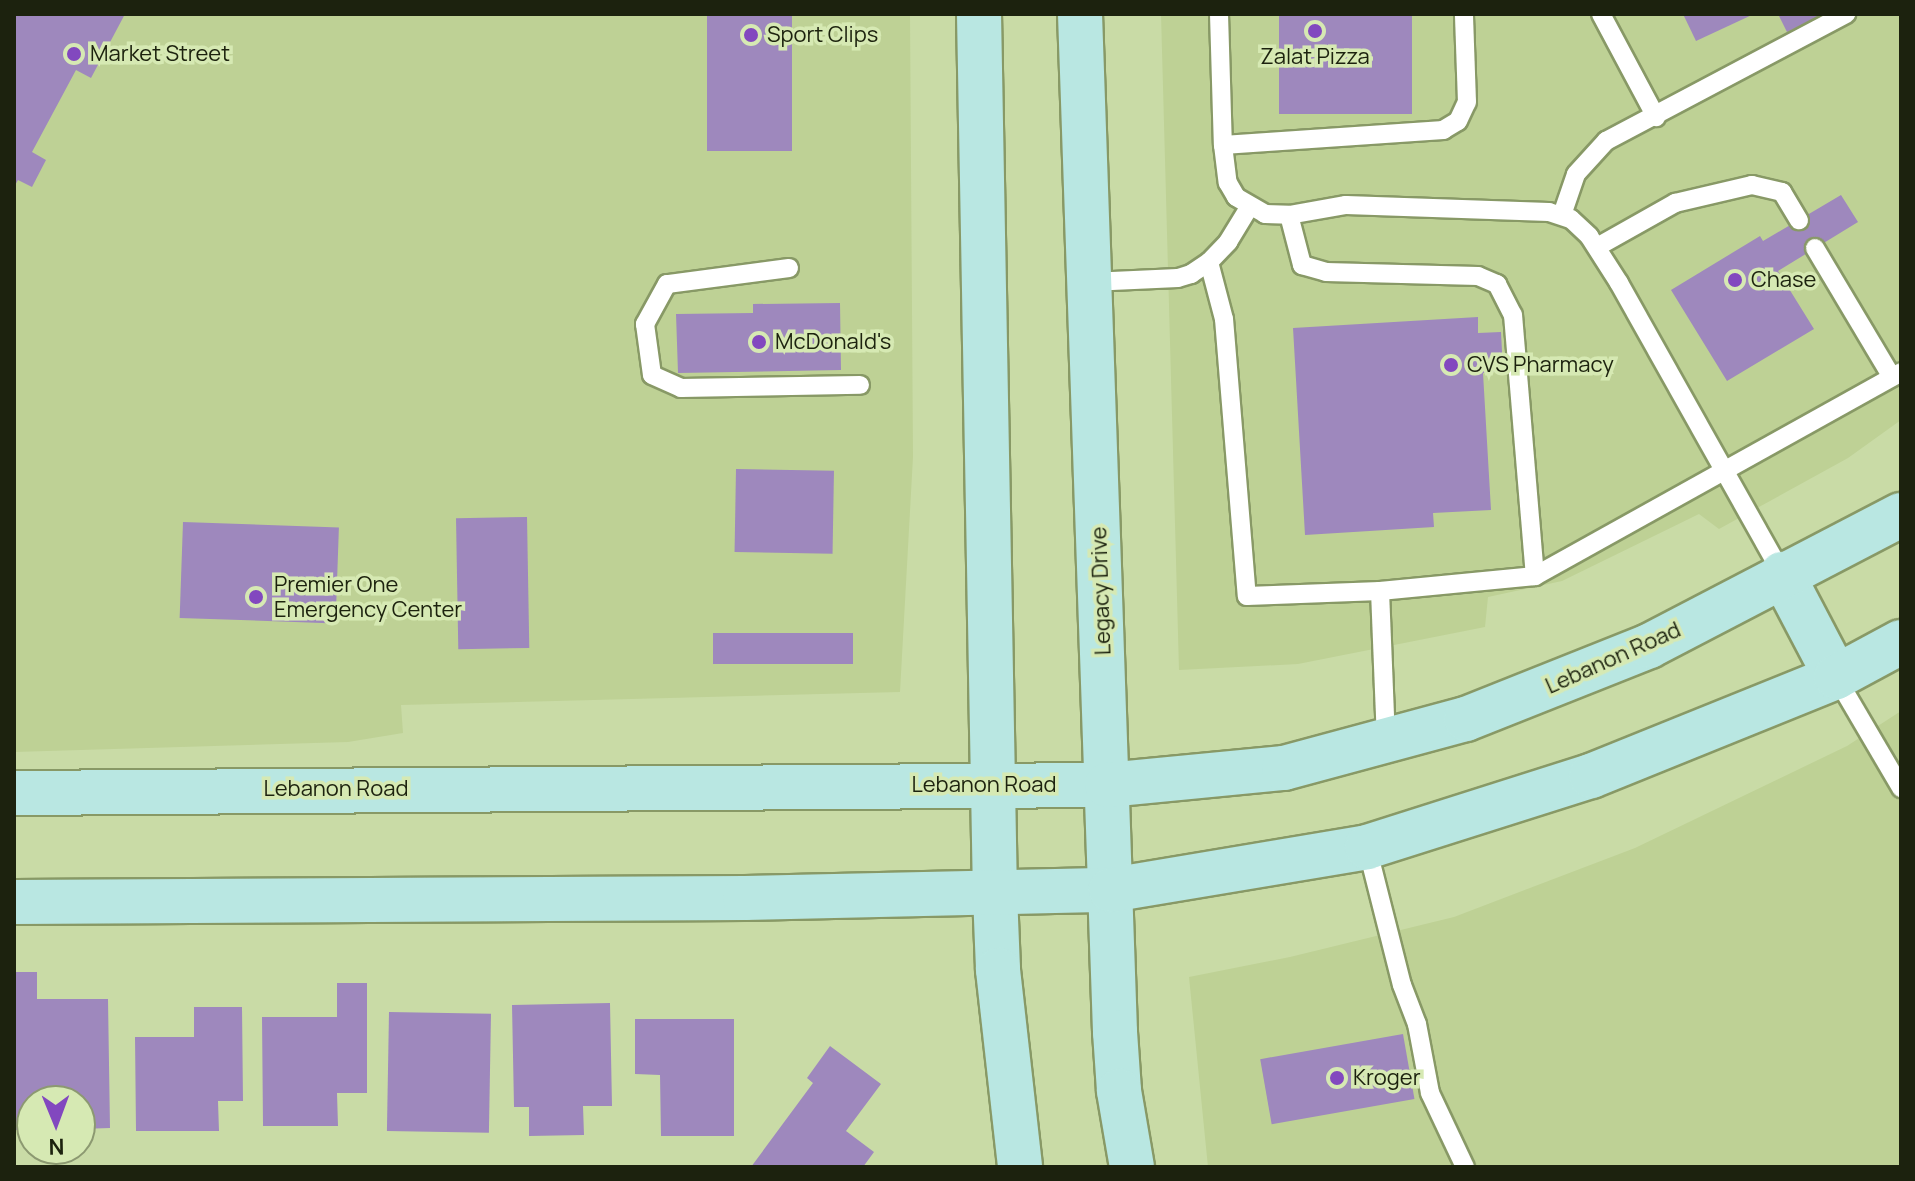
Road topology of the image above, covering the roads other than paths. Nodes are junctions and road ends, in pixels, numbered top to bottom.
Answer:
1 (979, 14) edge
2 (1080, 14) edge
3 (1219, 14) edge
4 (1464, 14) edge
5 (1601, 14) edge
6 (1846, 14) edge
7 (1656, 117) junction
8 (1223, 145) junction
9 (1250, 206) junction
10 (1289, 215) junction
11 (1562, 215) junction
12 (1799, 220) dead end
13 (1597, 247) junction
14 (1815, 248) dead end
15 (1209, 262) junction
16 (789, 268) dead end
17 (1090, 282) junction
18 (1897, 375) edge
19 (860, 385) dead end
20 (1728, 471) junction
21 (1901, 515) edge
22 (1782, 574) junction
23 (1535, 576) junction
24 (1380, 591) junction
25 (1901, 642) edge
26 (1836, 677) junction
27 (1386, 741) junction
28 (1894, 760) edge
29 (992, 784) junction
30 (1107, 785) junction
31 (1901, 788) edge
32 (14, 793) edge
33 (1367, 847) junction
34 (1111, 890) junction
35 (995, 894) junction
36 (14, 902) edge
37 (1020, 1167) edge
38 (1132, 1167) edge
39 (1465, 1167) edge

1 - 29 main road
2 - 17 main road, Legacy Drive
3 - 8 lane
4 - 8 lane
5 - 7 lane
6 - 7 lane
7 - 11 lane
8 - 9 lane
9 - 10 lane
9 - 15 lane
10 - 11 lane
10 - 23 lane
11 - 13 lane
12 - 13 lane
13 - 20 lane
14 - 18 lane
15 - 17 lane
15 - 24 lane
16 - 19 lane
17 - 30 main road, Legacy Drive
18 - 20 lane
20 - 22 lane
20 - 23 lane
21 - 22 main road, Lebanon Road
22 - 26 main road
22 - 27 main road, Lebanon Road
23 - 24 lane
24 - 27 lane
25 - 26 main road
26 - 28 lane
26 - 33 main road
27 - 30 main road, Lebanon Road
28 - 31 lane
29 - 30 main road, Lebanon Road
29 - 32 main road, Lebanon Road
29 - 35 main road
30 - 34 main road, Legacy Drive
33 - 34 main road
33 - 39 lane
34 - 35 main road
34 - 38 main road, Legacy Drive
35 - 36 main road
35 - 37 main road

